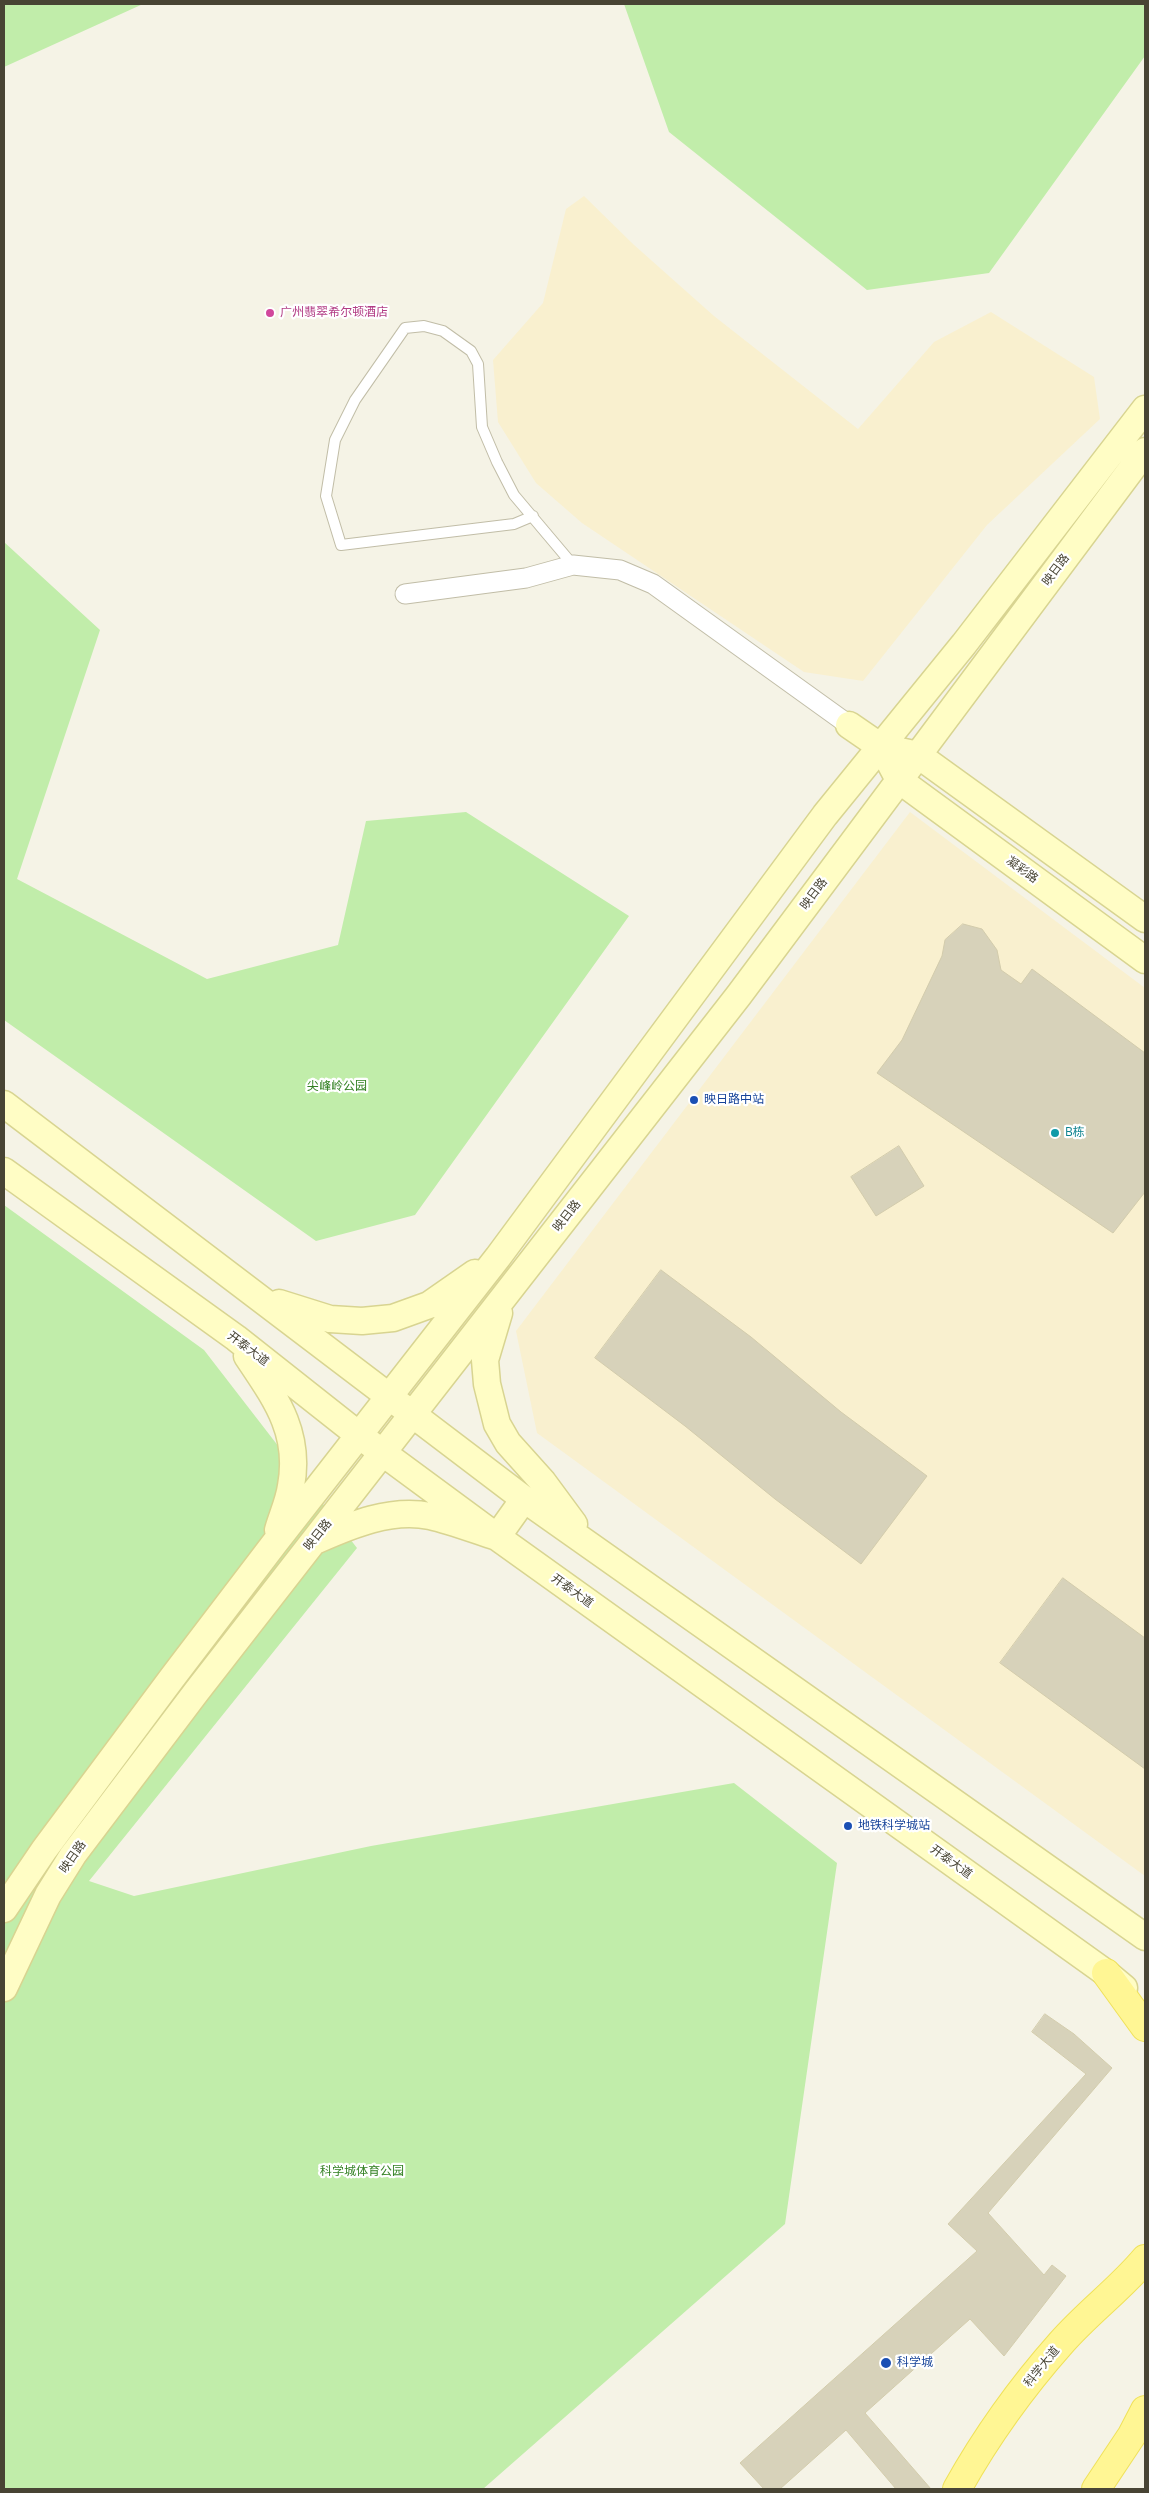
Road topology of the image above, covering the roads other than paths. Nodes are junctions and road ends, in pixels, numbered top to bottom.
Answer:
1 (1145, 409) edge
2 (1145, 451) edge
3 (533, 516) junction
4 (573, 565) junction
5 (405, 594) dead end
6 (849, 725) joint
7 (881, 747) junction
8 (918, 755) junction
9 (899, 780) junction
10 (1145, 919) edge
11 (1145, 960) edge
12 (4, 1104) edge
13 (4, 1171) edge
14 (498, 1257) junction
15 (513, 1286) junction
16 (261, 1297) junction
17 (236, 1338) junction
18 (390, 1396) junction
19 (414, 1414) junction
20 (360, 1436) junction
21 (384, 1453) junction
22 (524, 1499) junction
23 (497, 1537) junction
24 (584, 1539) junction
25 (312, 1542) junction
26 (274, 1544) junction
27 (4, 1909) edge
28 (1145, 1937) edge
29 (1106, 1973) junction
30 (4, 1988) edge
31 (1145, 2006) edge
32 (1145, 2028) edge
33 (1145, 2259) edge
34 (1145, 2410) edge
35 (957, 2489) edge
36 (1096, 2489) edge

1 - 7 street
2 - 8 street, 映日路
3 - 3 lane
3 - 4 lane
4 - 5 street
4 - 6 street
6 - 7 street
7 - 8 street
7 - 9 street
7 - 14 street
8 - 9 street, 映日路
8 - 10 street
9 - 11 street, 凝彩路
9 - 15 street, 映日路
12 - 16 street
13 - 17 street, 开泰大道
14 - 16 street
14 - 18 street
15 - 19 street, 映日路
15 - 24 street
16 - 18 street
17 - 20 street, 开泰大道
17 - 26 street
18 - 19 street
18 - 20 street
19 - 21 street, 映日路
19 - 22 street
20 - 21 street, 开泰大道
20 - 26 street
21 - 23 street, 开泰大道
21 - 25 street, 映日路
22 - 23 street
22 - 24 street
23 - 25 street
23 - 29 street, 开泰大道
24 - 28 street
25 - 30 street, 映日路
26 - 27 street
29 - 31 street, 开泰大道
29 - 32 main road
33 - 35 main road, 科学大道
34 - 36 main road

